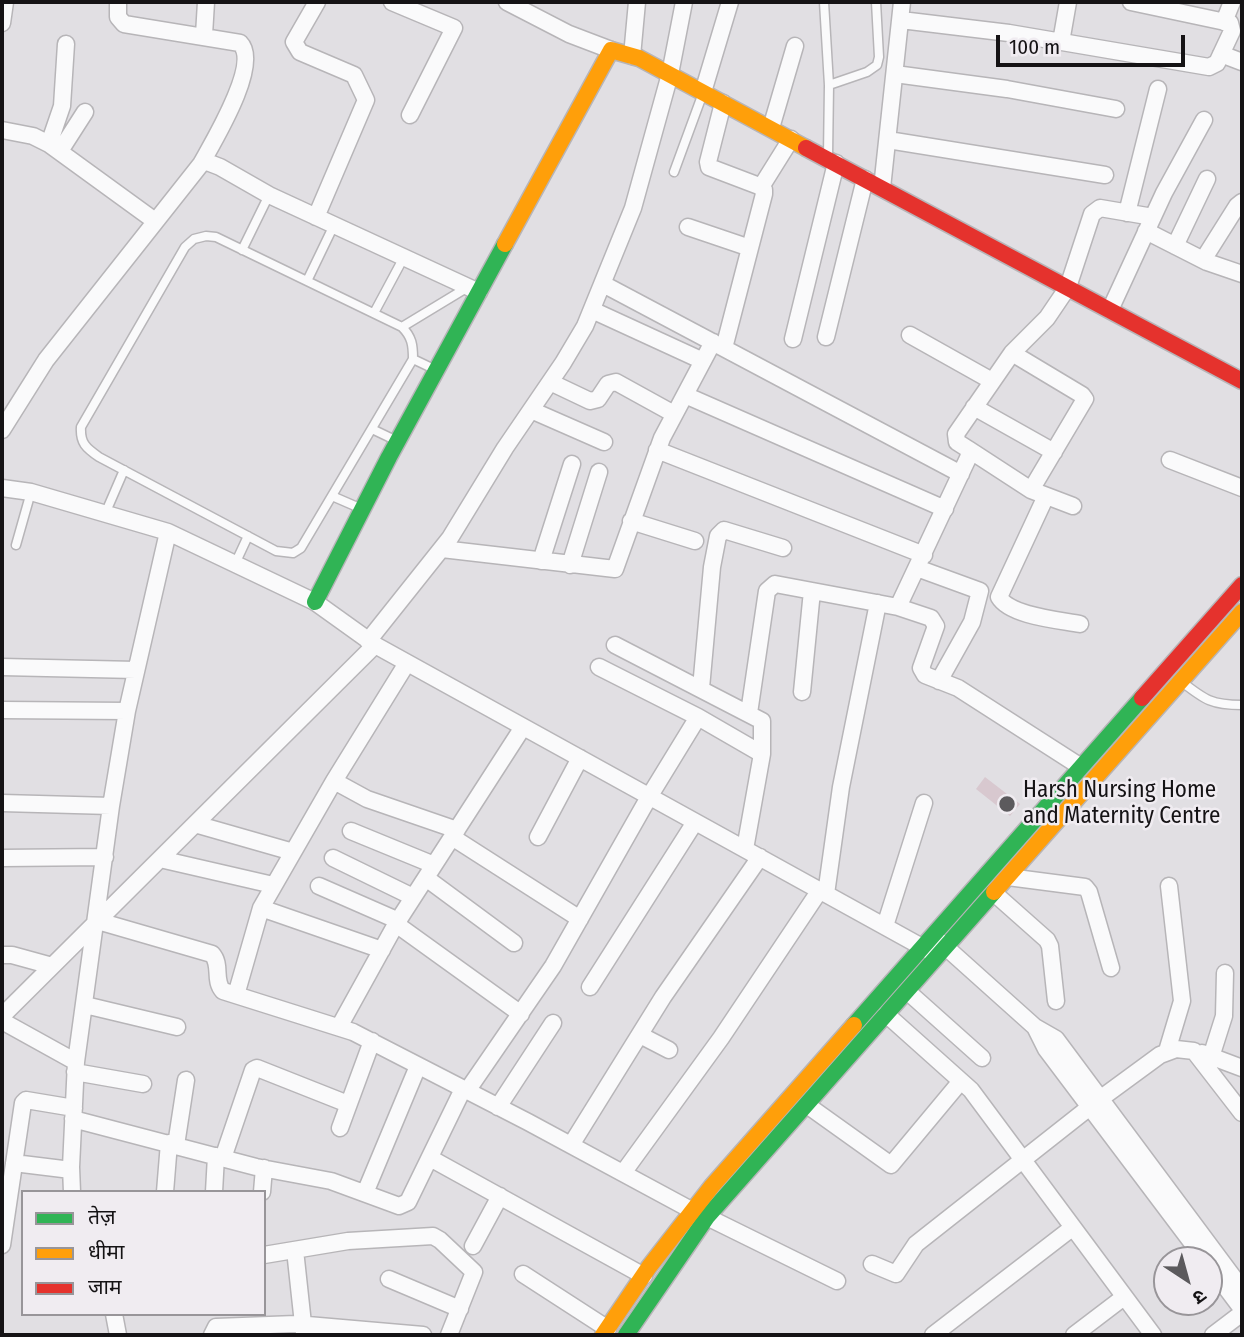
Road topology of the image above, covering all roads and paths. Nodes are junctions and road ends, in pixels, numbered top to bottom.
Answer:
1 (5, 2) edge
2 (118, 2) edge
3 (206, 2) edge
4 (317, 2) edge
5 (392, 2) edge
6 (507, 2) edge
7 (637, 2) edge
8 (684, 2) edge
9 (730, 2) edge
10 (824, 2) edge
11 (876, 2) edge
12 (902, 2) edge
13 (1068, 2) edge
14 (1131, 2) edge
15 (1232, 2) edge
16 (901, 20) junction
17 (1224, 22) junction
18 (2, 23) edge
19 (204, 35) junction
20 (1061, 42) junction
21 (66, 44) dead end
22 (794, 46) dead end
23 (611, 50) junction
24 (1221, 54) junction
25 (632, 56) junction
26 (1242, 62) edge
27 (670, 74) junction
28 (895, 74) junction
29 (829, 85) junction
30 (1158, 89) dead end
31 (704, 92) junction
32 (723, 103) junction
33 (1116, 109) dead end
34 (85, 112) dead end
35 (410, 115) dead end
36 (1204, 120) dead end
37 (771, 128) junction
38 (2, 130) edge
39 (791, 139) junction
40 (887, 140) junction
41 (55, 148) junction
42 (832, 161) junction
43 (201, 164) junction
44 (674, 172) dead end
45 (1105, 175) dead end
46 (865, 178) junction
47 (1207, 179) dead end
48 (761, 187) junction
49 (883, 188) junction
50 (269, 195) junction
51 (1242, 202) edge
52 (1127, 213) junction
53 (316, 217) junction
54 (155, 221) junction
55 (1149, 224) junction
56 (334, 225) junction
57 (688, 226) dead end
58 (1175, 246) junction
59 (750, 248) junction
60 (242, 250) junction
61 (404, 257) junction
62 (1203, 260) junction
63 (1242, 274) edge
64 (307, 281) junction
65 (603, 284) junction
66 (1068, 287) junction
67 (473, 289) junction
68 (592, 310) junction
69 (1110, 310) junction
70 (374, 313) junction
71 (402, 327) junction
72 (909, 335) dead end
73 (826, 337) dead end
74 (793, 339) dead end
75 (719, 345) junction
76 (1013, 353) junction
77 (413, 359) junction
78 (703, 360) junction
79 (436, 370) junction
80 (1241, 376) edge
81 (992, 381) junction
82 (550, 382) junction
83 (684, 395) junction
84 (974, 407) junction
85 (531, 410) junction
86 (674, 414) junction
87 (372, 429) junction
88 (2, 430) edge
89 (397, 441) junction
90 (604, 442) dead end
91 (968, 449) junction
92 (657, 450) junction
93 (1055, 452) junction
94 (1170, 460) dead end
95 (572, 464) dead end
96 (124, 470) junction
97 (599, 472) dead end
98 (961, 474) junction
99 (2, 488) edge
100 (1242, 488) edge
101 (31, 492) junction
102 (1038, 493) junction
103 (332, 496) junction
104 (1073, 506) dead end
105 (362, 509) junction
106 (945, 509) junction
107 (105, 514) junction
108 (631, 520) junction
109 (168, 532) junction
110 (248, 536) junction
111 (695, 541) dead end
112 (16, 545) dead end
113 (783, 548) dead end
114 (442, 549) junction
115 (541, 561) junction
116 (921, 561) junction
117 (235, 564) junction
118 (570, 565) junction
119 (1242, 585) edge
120 (812, 591) junction
121 (315, 602) junction
122 (878, 603) junction
123 (898, 607) junction
124 (1242, 612) edge
125 (1080, 624) dead end
126 (372, 643) junction
127 (615, 645) dead end
128 (407, 663) junction
129 (2, 667) edge
130 (598, 667) dead end
131 (136, 670) junction
132 (939, 681) junction
133 (1181, 681) junction
134 (701, 688) junction
135 (802, 692) dead end
136 (1242, 705) edge
137 (2, 710) edge
138 (127, 711) junction
139 (749, 713) junction
140 (698, 717) junction
141 (523, 727) junction
142 (762, 754) junction
143 (580, 758) junction
144 (1081, 767) junction
145 (334, 781) junction
146 (1065, 786) junction
147 (649, 797) junction
148 (1078, 797) junction
149 (2, 803) edge
150 (923, 803) dead end
151 (111, 806) junction
152 (695, 822) junction
153 (195, 824) junction
154 (351, 831) dead end
155 (455, 834) junction
156 (538, 837) dead end
157 (745, 849) junction
158 (293, 852) junction
159 (105, 857) junction
160 (760, 857) junction
161 (2, 858) edge
162 (333, 858) dead end
163 (160, 859) junction
164 (430, 871) junction
165 (1008, 877) junction
166 (273, 885) junction
167 (319, 886) dead end
168 (1169, 886) dead end
169 (823, 892) junction
170 (994, 893) junction
171 (414, 897) junction
172 (261, 908) junction
173 (580, 919) junction
174 (97, 921) junction
175 (398, 922) junction
176 (885, 926) junction
177 (927, 941) junction
178 (514, 943) dead end
179 (382, 950) junction
180 (942, 951) junction
181 (2, 955) edge
182 (52, 966) junction
183 (1111, 968) dead end
184 (1225, 973) dead end
185 (590, 987) dead end
186 (907, 991) junction
187 (236, 995) junction
188 (1056, 1001) dead end
189 (85, 1005) junction
190 (521, 1014) junction
191 (886, 1014) junction
192 (2, 1019) edge
193 (553, 1023) dead end
194 (177, 1027) dead end
195 (339, 1027) junction
196 (640, 1035) junction
197 (372, 1041) junction
198 (669, 1050) dead end
199 (1167, 1051) junction
200 (1194, 1051) junction
201 (1211, 1056) junction
202 (982, 1058) dead end
203 (418, 1066) junction
204 (76, 1067) junction
205 (1242, 1068) edge
206 (186, 1080) dead end
207 (961, 1081) junction
208 (144, 1084) dead end
209 (465, 1090) junction
210 (1095, 1103) junction
211 (348, 1104) junction
212 (807, 1105) junction
213 (498, 1107) junction
214 (1242, 1113) edge
215 (74, 1114) junction
216 (340, 1128) dead end
217 (172, 1144) junction
218 (570, 1145) junction
219 (219, 1157) junction
220 (430, 1158) junction
221 (1022, 1160) junction
222 (14, 1163) junction
223 (264, 1168) junction
224 (71, 1170) junction
225 (623, 1173) junction
226 (72, 1190) edge
227 (165, 1190) edge
228 (214, 1190) edge
229 (262, 1190) edge
230 (365, 1193) junction
231 (500, 1196) junction
232 (700, 1214) junction
233 (1072, 1228) junction
234 (2, 1245) edge
235 (473, 1246) dead end
236 (1195, 1246) edge
237 (295, 1250) junction
238 (266, 1255) edge
239 (872, 1264) dead end
240 (523, 1274) dead end
241 (644, 1276) junction
242 (389, 1279) dead end
243 (838, 1282) dead end
244 (1223, 1285) edge
245 (1242, 1289) edge
246 (1124, 1297) junction
247 (460, 1308) junction
248 (1242, 1311) edge
249 (114, 1316) edge
250 (304, 1330) edge
251 (268, 1331) edge
252 (606, 1332) edge
253 (117, 1335) edge
254 (212, 1335) edge
255 (423, 1335) edge
256 (449, 1335) edge
257 (626, 1335) edge
258 (933, 1335) edge
259 (1074, 1335) edge
260 (1153, 1335) edge
261 (1213, 1335) edge

1 - 18 street
2 - 19 street
3 - 19 street
4 - 53 street
5 - 35 street
6 - 23 street
7 - 25 street
8 - 27 street
9 - 31 street
10 - 29 lane
11 - 29 lane
12 - 16 street
13 - 20 street
14 - 17 street
15 - 17 street
16 - 20 street
16 - 28 street
17 - 24 street
19 - 43 street
20 - 24 street
21 - 41 street
22 - 37 street
23 - 25 street
23 - 67 street
24 - 26 street
25 - 27 street
27 - 31 street
27 - 65 street
28 - 33 street
28 - 40 street
29 - 42 lane
30 - 52 street
31 - 32 street
31 - 44 lane
32 - 37 street
32 - 48 street
34 - 41 street
36 - 55 street
37 - 39 street
38 - 41 street
39 - 42 street
39 - 48 street
40 - 45 street
40 - 49 street
41 - 54 street
42 - 46 street
42 - 74 street
43 - 50 street
43 - 54 street
46 - 49 street
46 - 73 street
47 - 58 street
48 - 59 street
49 - 66 street
50 - 53 street
50 - 60 lane
51 - 62 street
52 - 55 street
52 - 66 street
53 - 56 street
54 - 88 street
55 - 58 street
55 - 69 street
56 - 61 street
56 - 64 lane
57 - 59 street
58 - 62 street
59 - 75 street
60 - 64 lane
60 - 96 lane
61 - 67 street
61 - 70 lane
62 - 63 street
64 - 70 lane
65 - 68 street
65 - 75 street
66 - 69 street
66 - 76 street
67 - 71 lane
67 - 79 street
68 - 78 street
68 - 82 street
69 - 80 street
70 - 71 lane
71 - 77 lane
72 - 81 street
75 - 78 street
75 - 98 street
76 - 81 street
76 - 93 street
77 - 79 lane
77 - 87 lane
78 - 83 street
79 - 89 street
81 - 84 street
82 - 85 street
82 - 86 street
83 - 86 street
83 - 106 street
84 - 91 street
84 - 93 street
85 - 90 street
85 - 114 street
86 - 92 street
87 - 89 lane
87 - 103 lane
89 - 105 street
91 - 98 street
91 - 102 street
92 - 108 street
92 - 116 street
93 - 102 street
94 - 100 street
95 - 115 street
96 - 107 lane
96 - 110 lane
97 - 118 street
98 - 106 street
99 - 101 street
101 - 107 street
101 - 112 lane
102 - 104 street
102 - 125 street
103 - 105 lane
103 - 110 lane
105 - 121 street
106 - 116 street
107 - 109 street
108 - 111 street
108 - 118 street
109 - 117 street
109 - 131 street
110 - 117 lane
113 - 134 street
114 - 115 street
114 - 126 street
115 - 118 street
116 - 123 street
116 - 132 street
117 - 121 street
119 - 144 street
120 - 122 street
120 - 135 street
120 - 139 street
121 - 126 street
122 - 123 street
122 - 169 street
123 - 132 street
124 - 133 street
126 - 128 street
126 - 153 street
127 - 134 street
128 - 141 street
128 - 145 street
129 - 131 street
130 - 140 street
131 - 138 street
132 - 144 street
133 - 136 lane
133 - 148 street
134 - 139 street
137 - 138 street
138 - 151 street
139 - 142 street
140 - 142 street
140 - 147 street
141 - 143 street
141 - 155 street
142 - 157 street
143 - 147 street
143 - 156 street
144 - 146 street
145 - 155 street
145 - 158 street
146 - 148 street
146 - 177 street
147 - 152 street
147 - 173 street
148 - 165 street
149 - 151 street
150 - 176 street
151 - 159 street
152 - 157 street
152 - 185 street
153 - 158 street
153 - 163 street
154 - 164 street
155 - 164 street
155 - 173 street
157 - 160 street
158 - 166 street
159 - 161 street
159 - 174 street
160 - 169 street
160 - 196 street
162 - 171 street
163 - 166 street
163 - 174 street
164 - 171 street
164 - 178 street
165 - 170 street
165 - 183 street
166 - 172 street
167 - 175 street
168 - 199 street
169 - 176 street
169 - 225 street
170 - 180 street
170 - 188 street
171 - 175 street
172 - 179 street
172 - 187 street
173 - 190 street
174 - 182 street
174 - 187 street
174 - 189 street
175 - 179 street
175 - 190 street
176 - 177 street
177 - 180 street
177 - 232 street
179 - 195 street
180 - 186 street
180 - 210 street
181 - 182 street
182 - 192 street
184 - 201 street
186 - 191 street
186 - 202 street
187 - 195 street
189 - 194 street
189 - 204 street
190 - 209 street
191 - 207 street
191 - 212 street
192 - 204 street
193 - 213 street
195 - 197 street
196 - 198 street
196 - 218 street
197 - 203 street
197 - 211 street
199 - 200 street
199 - 210 street
200 - 201 street
200 - 214 street
201 - 205 street
203 - 209 street
203 - 230 street
204 - 208 street
204 - 215 street
206 - 217 street
207 - 212 street
207 - 221 street
209 - 213 street
209 - 220 street
210 - 221 street
210 - 236 street
210 - 245 street
211 - 216 street
211 - 219 street
212 - 232 street
213 - 218 street
215 - 217 street
215 - 222 street
215 - 224 street
217 - 219 street
217 - 227 street
218 - 225 street
219 - 223 street
219 - 228 street
220 - 230 street
220 - 231 street
221 - 233 street
221 - 239 street
222 - 224 street
222 - 234 street
223 - 229 street
223 - 230 street
224 - 226 street
225 - 232 street
231 - 235 street
231 - 241 street
232 - 241 street
232 - 243 street
232 - 257 street
233 - 246 street
233 - 258 street
237 - 238 street
237 - 247 street
237 - 250 street
240 - 252 street
241 - 252 street
242 - 247 street
244 - 248 street
246 - 259 street
246 - 260 street
247 - 256 street
248 - 261 street
249 - 253 street
250 - 251 street
250 - 255 street
251 - 254 street

